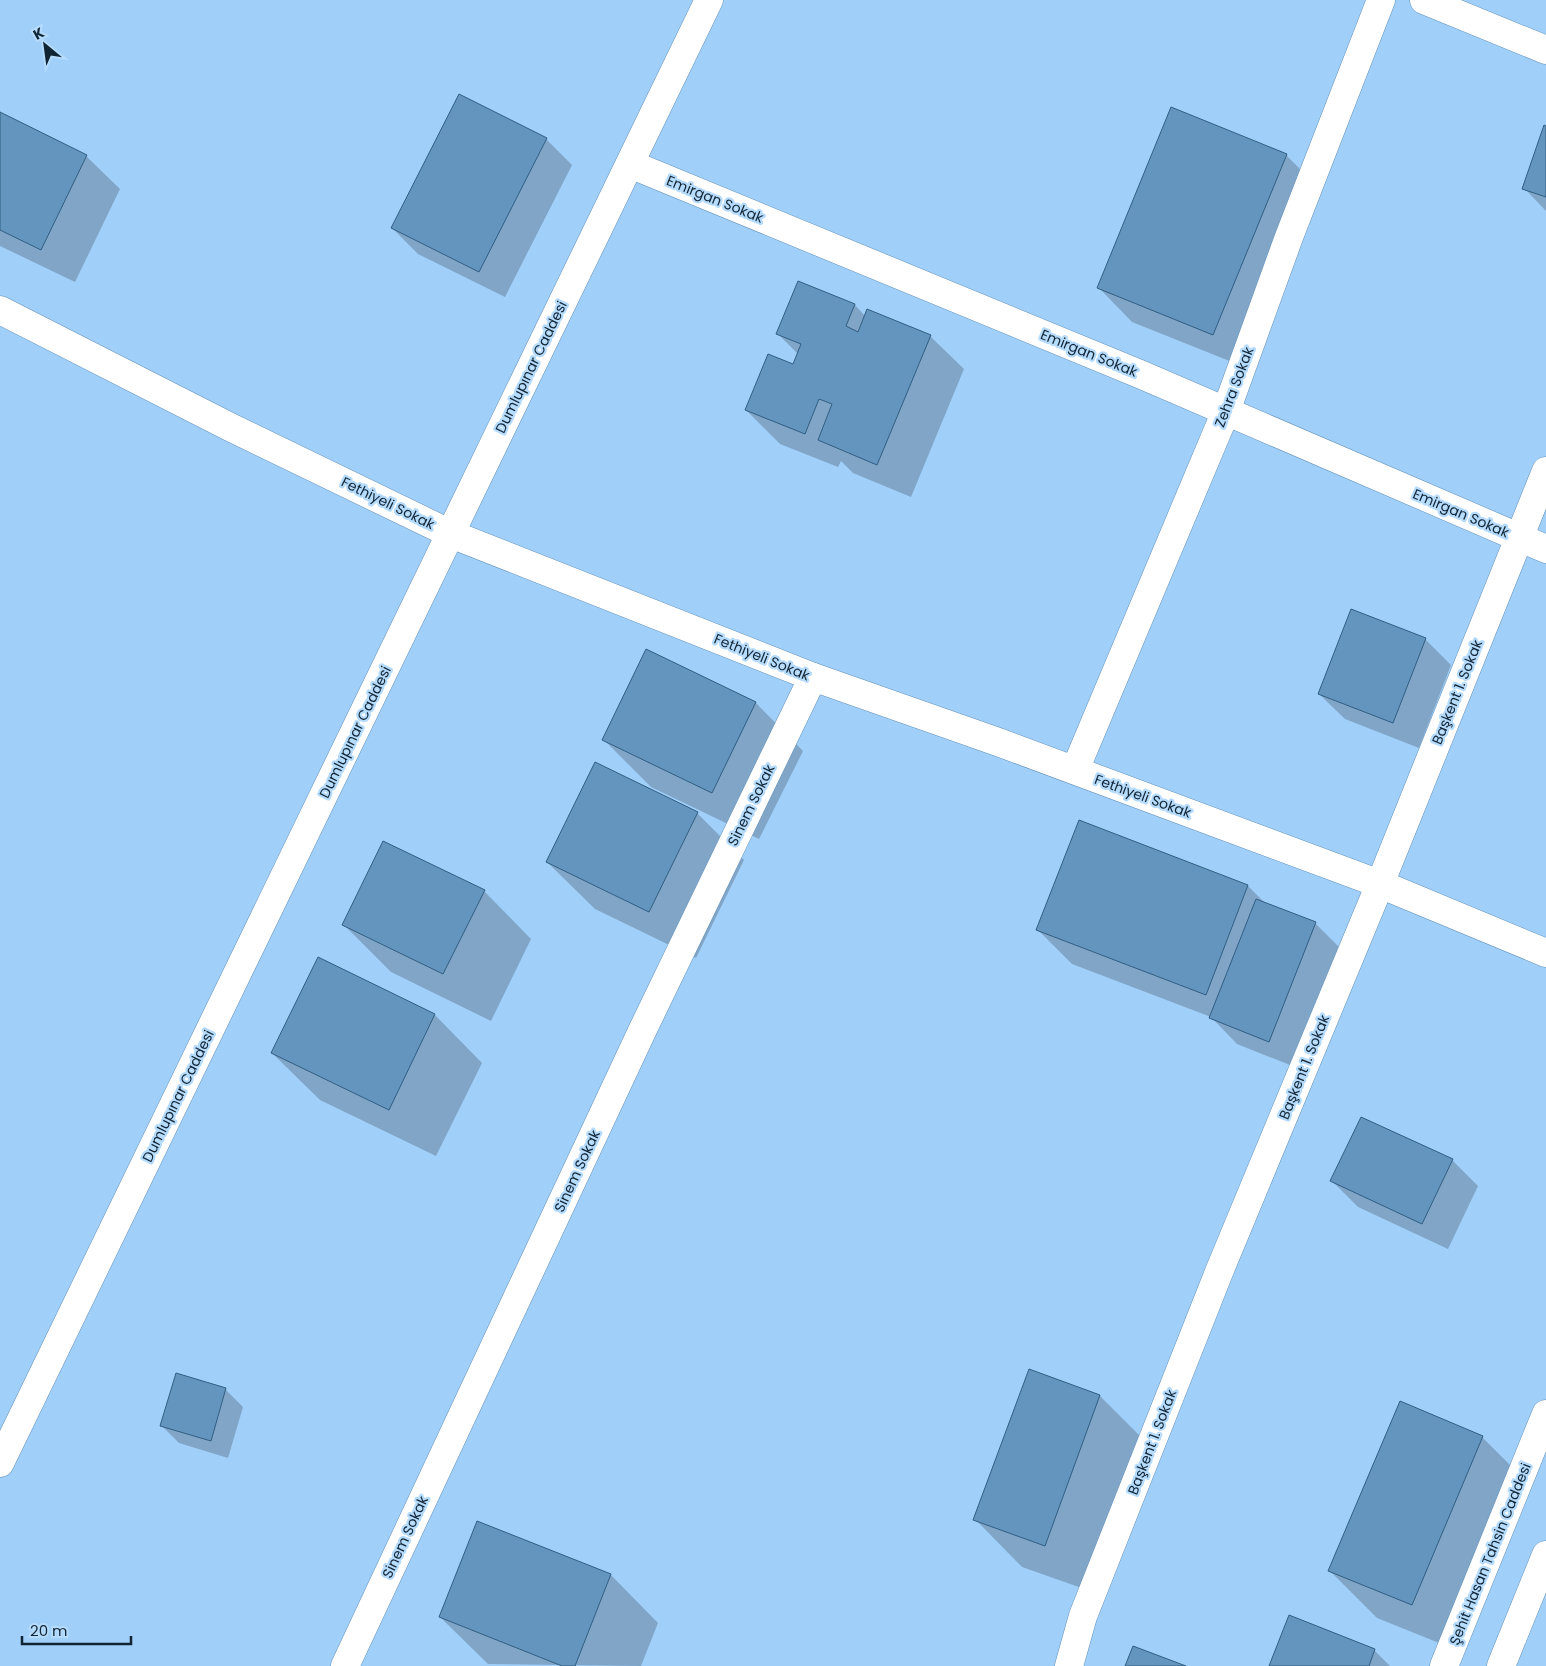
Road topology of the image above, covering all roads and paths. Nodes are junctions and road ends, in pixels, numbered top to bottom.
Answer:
1 (709, 0) edge
2 (1381, 0) edge
3 (1424, 0) edge
4 (1546, 50) edge
5 (630, 164) junction
6 (0, 310) edge
7 (1226, 411) junction
8 (1546, 471) edge
9 (451, 534) junction
10 (1519, 538) junction
11 (1546, 549) edge
12 (813, 677) junction
13 (1075, 770) junction
14 (1380, 884) junction
15 (1546, 953) edge
16 (1546, 1414) edge
17 (0, 1463) edge
18 (1546, 1555) edge
19 (345, 1666) edge
20 (1069, 1666) edge
21 (1444, 1666) edge
22 (1501, 1666) edge

1 - 5 street, Dumlupınar Caddesi
2 - 7 street, Zehra Sokak
3 - 4 street
5 - 7 street, Emirgan Sokak
5 - 9 street, Dumlupınar Caddesi
6 - 9 street, Fethiyeli Sokak
7 - 10 street, Emirgan Sokak
7 - 13 street, Zehra Sokak
8 - 10 street, Başkent 1. Sokak
9 - 12 street, Fethiyeli Sokak
9 - 17 street, Dumlupınar Caddesi
10 - 11 street, Emirgan Sokak
10 - 14 street, Başkent 1. Sokak
12 - 13 street, Fethiyeli Sokak
12 - 19 street, Sinem Sokak
13 - 14 street, Fethiyeli Sokak
14 - 15 street, Fethiyeli Sokak
14 - 20 street, Başkent 1. Sokak
16 - 21 street, Şehit Hasan Tahsin Caddesi
18 - 22 street

